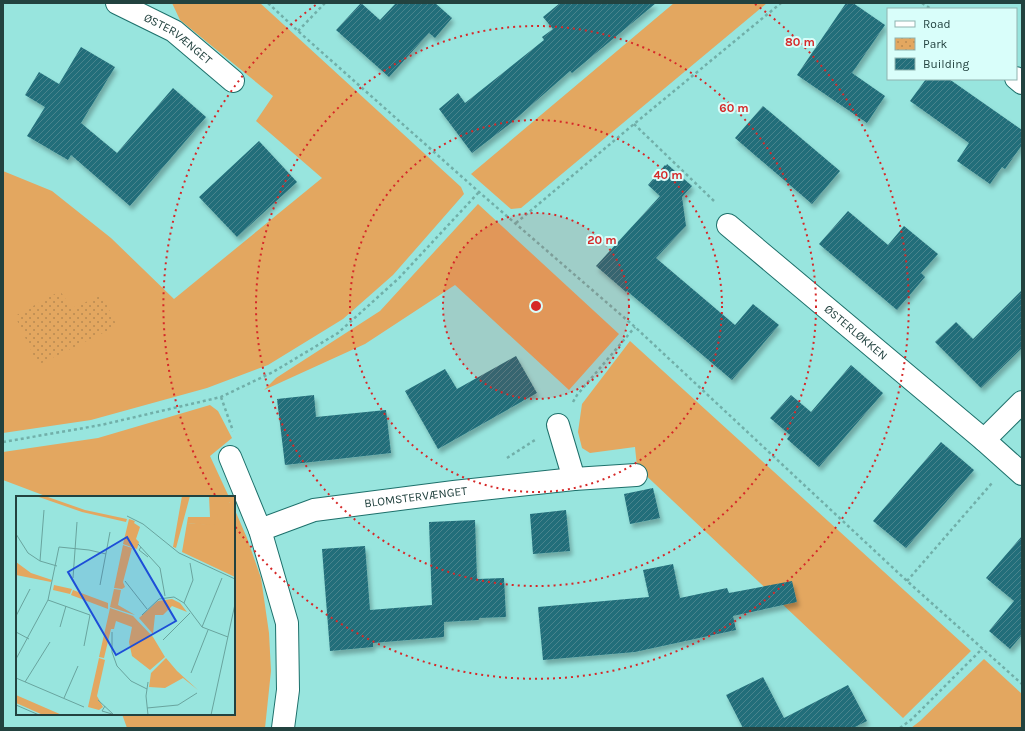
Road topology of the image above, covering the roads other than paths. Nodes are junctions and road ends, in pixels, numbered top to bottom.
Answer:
1 (117, 3) edge
2 (233, 82) dead end
3 (728, 225) road end
4 (1022, 402) edge
5 (558, 425) dead end
6 (984, 440) junction
7 (230, 457) road end
8 (1016, 468) edge
9 (636, 475) dead end
10 (574, 479) junction
11 (260, 530) junction
12 (283, 728) edge

1 - 2 street, ØSTERVÆNGET
3 - 6 street, ØSTERLØKKEN
4 - 6 street
5 - 10 street
6 - 8 street, ØSTERLØKKEN
7 - 11 street
9 - 10 street, BLOMSTERVÆNGET
10 - 11 street, BLOMSTERVÆNGET
11 - 12 street

